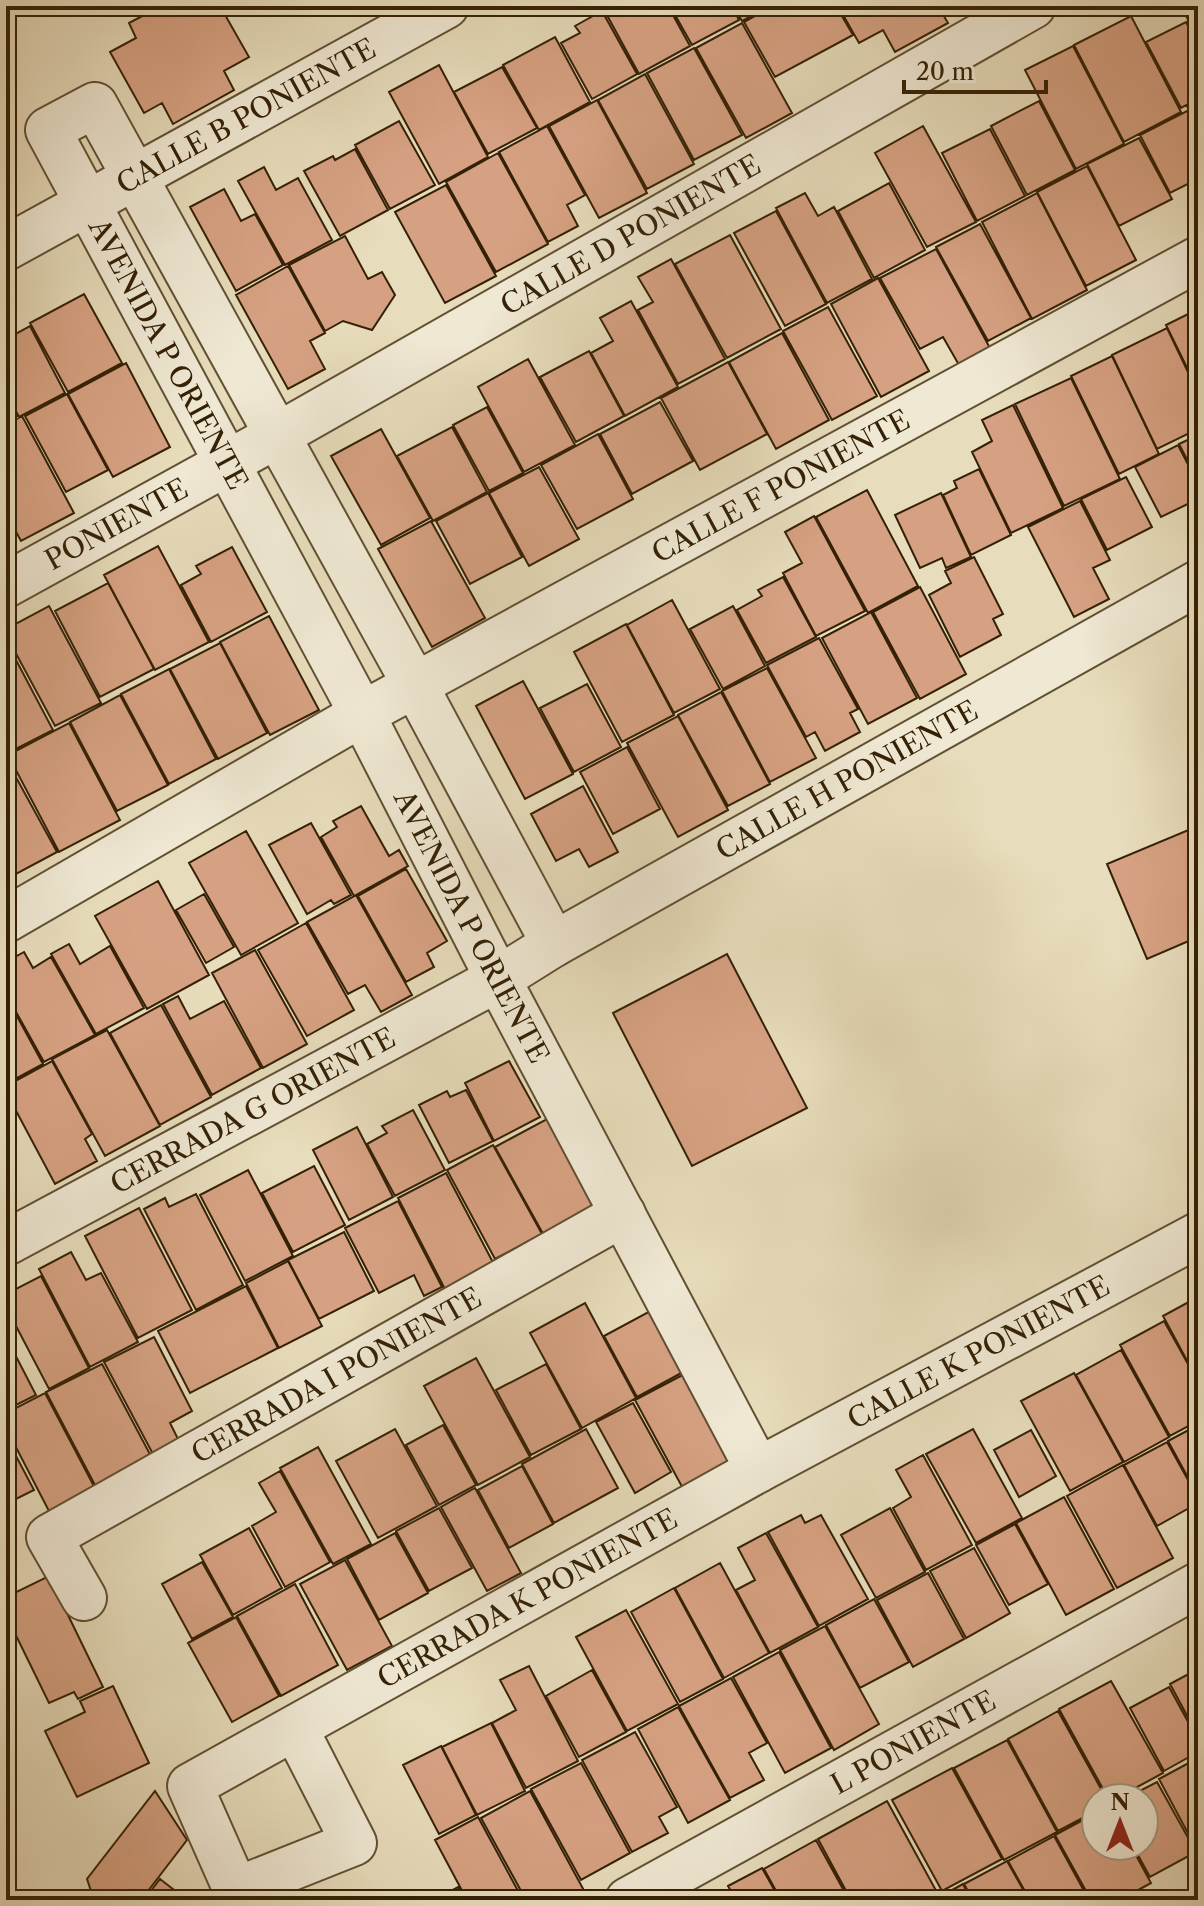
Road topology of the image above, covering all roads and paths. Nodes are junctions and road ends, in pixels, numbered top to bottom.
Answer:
1 (446, 6) edge
2 (1033, 6) edge
3 (136, 176) junction
4 (87, 204) junction
5 (6, 248) edge
6 (1198, 259) edge
7 (278, 435) junction
8 (228, 463) junction
9 (1198, 583) edge
10 (6, 585) edge
11 (415, 685) junction
12 (362, 714) junction
13 (6, 920) edge
14 (554, 944) junction
15 (498, 979) junction
16 (623, 1214) junction
17 (1198, 1235) edge
18 (6, 1243) edge
19 (758, 1470) junction
20 (1198, 1585) edge
21 (84, 1598) dead end
22 (295, 1728) dead end
23 (628, 1900) edge

1 - 3 street, CALLE B PONIENTE
2 - 7 street, CALLE D PONIENTE
3 - 4 street, CALLE B PONIENTE
3 - 4 street, AVENIDA P ORIENTE
3 - 7 street, AVENIDA P ORIENTE
4 - 5 street, CALLE B PONIENTE
4 - 8 street, AVENIDA P ORIENTE
6 - 11 street, CALLE F PONIENTE
7 - 8 street, CALLE D PONIENTE
7 - 11 street, AVENIDA P ORIENTE
8 - 10 street, PONIENTE
8 - 12 street, AVENIDA P ORIENTE
9 - 14 street, CALLE H PONIENTE
11 - 12 street, CALLE F PONIENTE
11 - 14 street, AVENIDA P ORIENTE
12 - 13 street, CALLE F PONIENTE
12 - 15 street, AVENIDA P ORIENTE
14 - 15 street, CALLE H PONIENTE
15 - 16 street, AVENIDA P ORIENTE
15 - 18 street, CERRADA G ORIENTE
16 - 19 street, AVENIDA P ORIENTE
16 - 21 street, CERRADA I PONIENTE
17 - 19 street, CALLE K PONIENTE
19 - 22 street, CERRADA K PONIENTE
20 - 23 street, L PONIENTE

